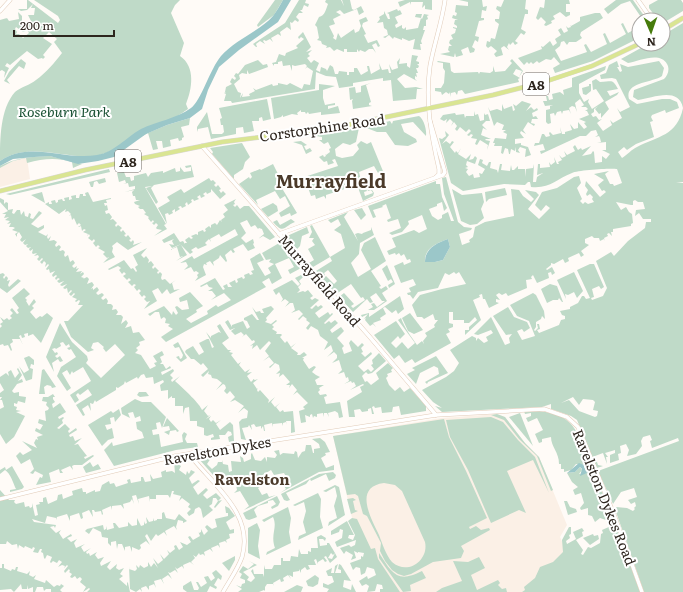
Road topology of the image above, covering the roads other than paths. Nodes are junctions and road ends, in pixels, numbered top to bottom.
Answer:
1 (10, 0) edge
2 (445, 0) edge
3 (638, 0) edge
4 (0, 11) edge
5 (646, 12) edge
6 (683, 18) edge
7 (671, 25) edge
8 (631, 48) edge
9 (429, 108) junction
10 (202, 146) junction
11 (0, 191) edge
12 (279, 234) junction
13 (436, 415) junction
14 (192, 453) junction
15 (0, 499) edge
16 (223, 592) edge
17 (642, 592) edge

1 - 4 street
2 - 9 street
3 - 5 street
6 - 7 main road
8 - 9 main road, Corstorphine Road / A8
9 - 10 main road, Corstorphine Road / A8
9 - 12 street
10 - 11 main road, Corstorphine Road / A8
10 - 12 street, Murrayfield Road
12 - 13 street, Murrayfield Road
13 - 14 street, Ravelston Dykes
13 - 17 street, Ravelston Dykes Road
14 - 15 street, Ravelston Dykes
14 - 16 street

